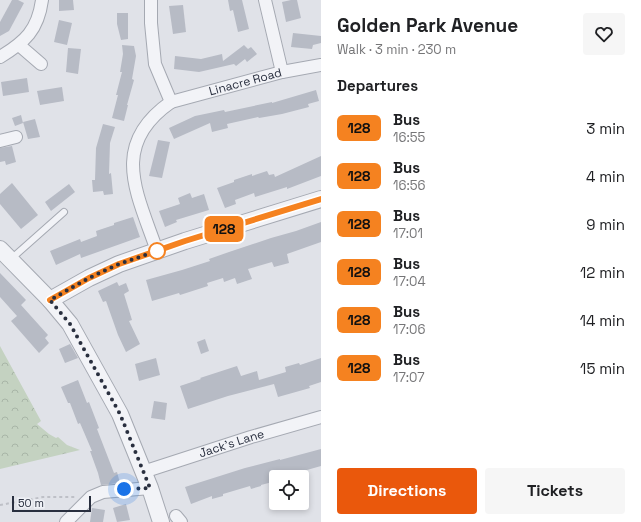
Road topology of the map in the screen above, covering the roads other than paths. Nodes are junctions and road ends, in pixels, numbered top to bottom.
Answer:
1 (42, 0) edge
2 (151, 0) edge
3 (265, 0) edge
4 (19, 45) junction
5 (0, 57) edge
6 (41, 64) dead end
7 (321, 65) edge
8 (282, 72) junction
9 (171, 102) junction
10 (16, 137) dead end
11 (0, 141) edge
12 (321, 199) edge
13 (64, 212) dead end
14 (157, 251) junction
15 (5, 255) edge
16 (50, 300) junction
17 (321, 417) edge
18 (143, 472) junction
19 (150, 488) junction
20 (66, 522) edge
21 (161, 522) edge

1 - 4 street
2 - 9 street
3 - 8 street
4 - 5 street
4 - 6 street
7 - 8 street, Linacre Road
8 - 9 street, Linacre Road
9 - 14 street
10 - 11 street
12 - 14 street
13 - 15 lane
14 - 16 street
15 - 16 street
16 - 18 street
17 - 18 street, Jack's Lane
18 - 19 street
19 - 20 street
19 - 21 street

